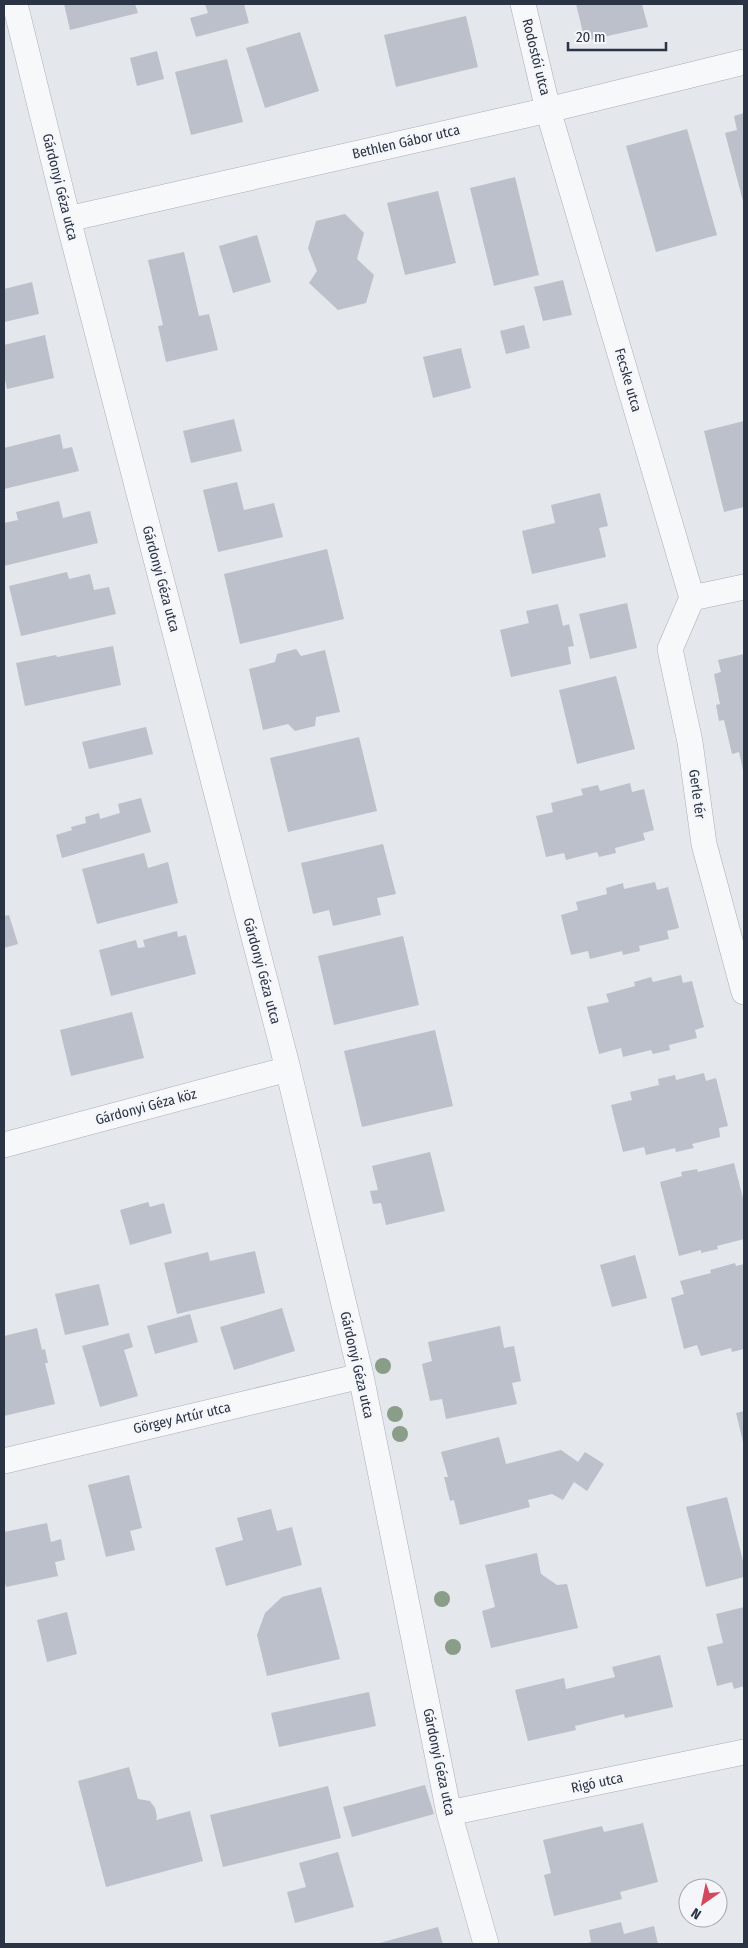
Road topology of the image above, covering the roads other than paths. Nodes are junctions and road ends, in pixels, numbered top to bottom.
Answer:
1 (15, 4) edge
2 (523, 4) edge
3 (744, 62) edge
4 (548, 110) junction
5 (68, 219) junction
6 (744, 588) edge
7 (692, 598) junction
8 (744, 992) edge
9 (288, 1069) junction
10 (4, 1145) edge
11 (360, 1376) junction
12 (4, 1461) edge
13 (744, 1752) edge
14 (449, 1813) junction
15 (486, 1944) edge

1 - 5 street, Gárdonyi Géza utca
2 - 4 street, Rodostói utca
3 - 4 street, Bethlen Gábor utca
4 - 5 street, Bethlen Gábor utca
4 - 7 street, Fecske utca
5 - 9 street, Gárdonyi Géza utca
6 - 7 street
7 - 8 street, Gerle tér
9 - 10 street, Gárdonyi Géza köz
9 - 11 street, Gárdonyi Géza utca
11 - 12 street, Görgey Artúr utca
11 - 14 street, Gárdonyi Géza utca
13 - 14 street, Rigó utca
14 - 15 street, Gárdonyi Géza utca

